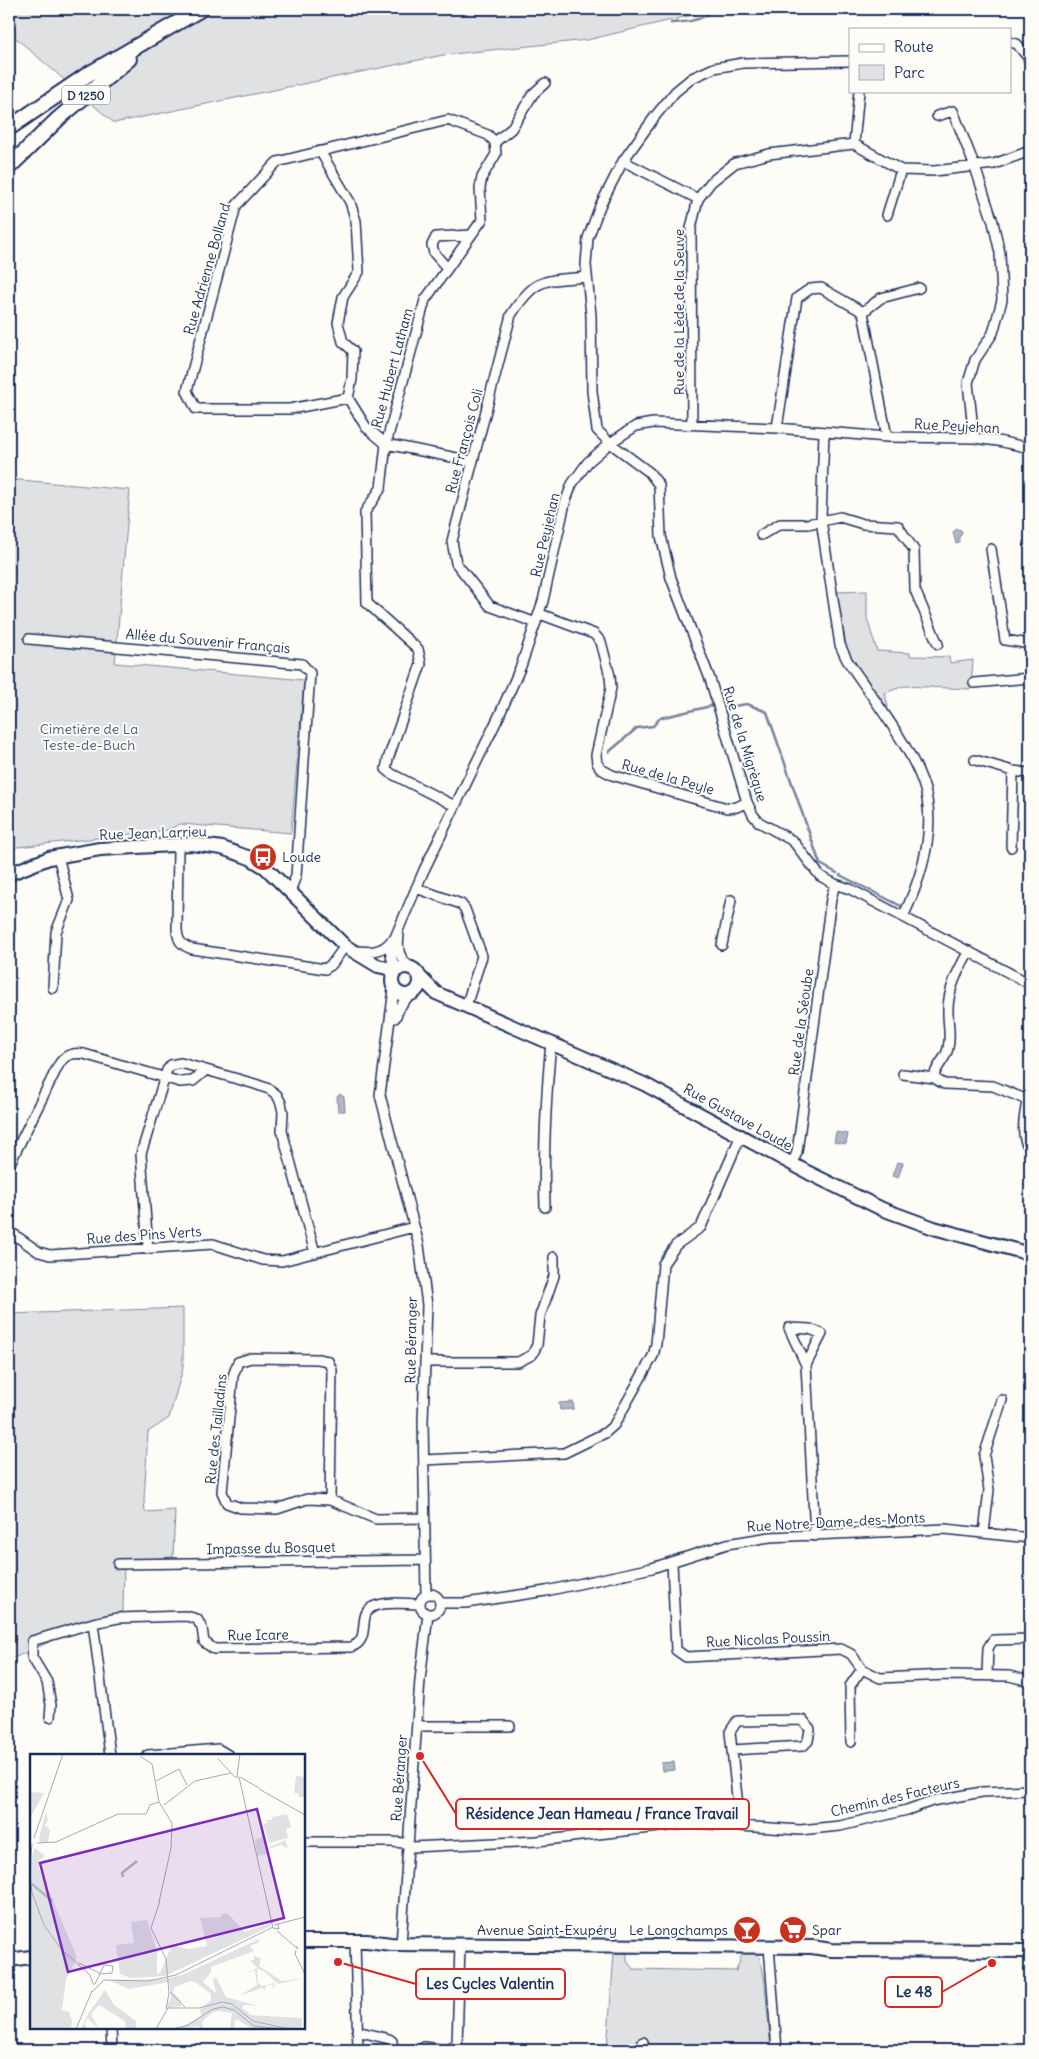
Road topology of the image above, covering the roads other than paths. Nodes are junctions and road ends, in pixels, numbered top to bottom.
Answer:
1 (201, 9) edge
2 (168, 30) junction
3 (1012, 43) edge
4 (1030, 60) edge
5 (849, 61) edge
6 (545, 83) dead end
7 (859, 92) edge
8 (937, 116) dead end
9 (9, 128) edge
10 (495, 142) junction
11 (854, 144) junction
12 (320, 151) junction
13 (1030, 151) edge
14 (623, 161) junction
15 (9, 167) edge
16 (975, 167) junction
17 (901, 170) junction
18 (698, 199) junction
19 (886, 215) dead end
20 (471, 236) junction
21 (447, 268) junction
22 (587, 277) junction
23 (919, 288) dead end
24 (863, 312) junction
25 (348, 398) junction
26 (692, 424) junction
27 (777, 428) junction
28 (824, 432) junction
29 (887, 437) junction
30 (974, 438) junction
31 (610, 443) junction
32 (386, 444) junction
33 (1030, 448) edge
34 (472, 461) junction
35 (821, 520) junction
36 (761, 535) dead end
37 (990, 548) dead end
38 (540, 614) junction
39 (536, 623) junction
40 (29, 639) dead end
41 (938, 644) dead end
42 (1030, 644) edge
43 (1030, 678) edge
44 (974, 683) dead end
45 (974, 760) dead end
46 (1013, 771) junction
47 (1030, 773) edge
48 (747, 802) junction
49 (455, 806) junction
50 (178, 844) junction
51 (1011, 847) dead end
52 (58, 856) junction
53 (9, 874) edge
54 (834, 884) junction
55 (416, 888) junction
56 (290, 891) junction
57 (731, 900) dead end
58 (903, 917) junction
59 (401, 926) junction
60 (722, 945) dead end
61 (350, 949) junction
62 (969, 951) junction
63 (378, 966) junction
64 (400, 969) junction
65 (419, 976) junction
66 (1030, 984) edge
67 (53, 988) dead end
68 (394, 989) junction
69 (436, 993) junction
70 (412, 994) junction
71 (466, 1006) junction
72 (389, 1032) junction
73 (551, 1042) junction
74 (206, 1070) junction
75 (904, 1074) dead end
76 (165, 1078) junction
77 (934, 1078) junction
78 (1029, 1101) edge
79 (741, 1135) junction
80 (1030, 1148) edge
81 (9, 1164) edge
82 (792, 1164) junction
83 (545, 1207) dead end
84 (414, 1227) junction
85 (9, 1231) edge
86 (148, 1248) junction
87 (315, 1253) junction
88 (1030, 1254) edge
89 (554, 1257) dead end
90 (425, 1362) junction
91 (806, 1365) junction
92 (1002, 1400) dead end
93 (424, 1460) junction
94 (330, 1500) junction
95 (424, 1518) junction
96 (984, 1533) junction
97 (816, 1536) junction
98 (1030, 1538) edge
99 (425, 1560) junction
100 (672, 1562) junction
101 (118, 1564) dead end
102 (426, 1594) junction
103 (440, 1603) junction
104 (420, 1604) junction
105 (428, 1614) junction
106 (93, 1623) junction
107 (1030, 1639) edge
108 (862, 1669) junction
109 (987, 1675) junction
110 (1030, 1681) edge
111 (50, 1718) dead end
112 (417, 1726) junction
113 (510, 1726) dead end
114 (851, 1742) dead end
115 (732, 1750) junction
116 (110, 1754) edge
117 (160, 1754) edge
118 (226, 1754) edge
119 (1030, 1790) edge
120 (740, 1825) junction
121 (305, 1842) edge
122 (408, 1845) junction
123 (355, 1941) junction
124 (305, 1942) edge
125 (401, 1944) junction
126 (460, 1945) junction
127 (769, 1947) junction
128 (1030, 1951) edge
129 (30, 1957) edge
130 (9, 1960) edge
131 (111, 2029) edge
132 (357, 2031) junction
133 (460, 2048) edge
134 (112, 2050) edge
135 (358, 2050) edge
136 (393, 2050) edge
137 (424, 2050) edge
138 (777, 2050) edge

1 - 2 main road, D 1250
2 - 9 main road
2 - 15 main road, D 1250
3 - 4 street
5 - 14 street, Rue de la Migrèque
6 - 10 street
7 - 11 street
8 - 16 street
10 - 12 street, Rue Adrienne Bolland
10 - 20 street, Rue Hubert Latham
11 - 17 street
11 - 18 street, Rue de la Lède de la Seuve
12 - 25 street
12 - 25 street, Rue Adrienne Bolland
13 - 16 street
14 - 18 street
14 - 22 street, Rue de la Migrèque
16 - 17 street
16 - 30 street
17 - 19 street
18 - 26 street, Rue de la Lède de la Seuve
20 - 21 street, Rue Hubert Latham
20 - 21 street
21 - 32 street, Rue Hubert Latham
22 - 31 street, Rue de la Migrèque
22 - 34 street, Rue François Coli
23 - 24 street
24 - 27 street
24 - 29 street
25 - 32 street
26 - 27 street, Rue Peyjehan
26 - 31 street, Rue Peyjehan
27 - 28 street, Rue Peyjehan
28 - 29 street, Rue Peyjehan
28 - 35 street
29 - 30 street, Rue Peyjehan
30 - 33 street, Rue Peyjehan
31 - 38 street, Rue Peyjehan
31 - 48 street, Rue de la Migrèque
32 - 34 street
32 - 49 street, Rue Hubert Latham
34 - 39 street, Rue François Coli
35 - 36 street
35 - 41 street
35 - 58 street
37 - 42 street
38 - 39 street, Rue Peyjehan
38 - 48 street, Rue de la Peyle
39 - 49 street, Rue Peyjehan
40 - 56 street, Allée du Souvenir Français
43 - 44 street
45 - 46 street
46 - 47 street
46 - 51 street
48 - 54 street, Rue de la Migrèque
49 - 55 street, Rue Peyjehan
50 - 52 street, Rue Jean Larrieu
50 - 56 street, Rue Jean Larrieu
50 - 61 street
52 - 53 street, Rue Jean Larrieu
52 - 67 street
54 - 58 street, Rue de la Migrèque
54 - 82 street, Rue de la Séoube
55 - 59 street, Rue Peyjehan
55 - 71 street
56 - 61 street, Rue Jean Larrieu
57 - 60 street
58 - 62 street, Rue de la Migrèque
59 - 61 street, Rue Peyjehan
59 - 64 street, Rue Peyjehan
61 - 63 street, Rue Jean Larrieu
62 - 66 street, Rue de la Migrèque
62 - 77 street
63 - 64 street, Rue Jean Larrieu
63 - 68 street, Rue Jean Larrieu
64 - 65 street
64 - 68 street
65 - 69 street, Rue Gustave Loude
65 - 70 street
68 - 70 street
68 - 72 street, Rue Béranger
69 - 70 street, Rue Gustave Loude
69 - 71 street, Rue Gustave Loude
70 - 72 street, Rue Béranger
71 - 73 street, Rue Gustave Loude
72 - 84 street, Rue Béranger
73 - 79 street, Rue Gustave Loude
73 - 83 street
74 - 76 street
74 - 76 street
74 - 87 street
75 - 77 street
76 - 81 street
76 - 86 street
77 - 78 street
78 - 80 street
79 - 82 street, Rue Gustave Loude
79 - 93 street
82 - 88 street, Rue Gustave Loude
84 - 87 street, Rue des Pins Verts
84 - 90 street, Rue Béranger
85 - 86 street, Rue des Pins Verts
86 - 87 street, Rue des Pins Verts
89 - 90 street
90 - 93 street, Rue Béranger
91 - 91 street
91 - 97 street
92 - 96 street
93 - 95 street, Rue Béranger
94 - 94 street, Rue des Tailladins
94 - 95 street, Rue des Tailladins
95 - 99 street, Rue Béranger
96 - 97 street, Rue Notre-Dame-des-Monts
96 - 98 street, Rue Notre-Dame-des-Monts
97 - 100 street, Rue Notre-Dame-des-Monts
99 - 101 street, Impasse du Bosquet
99 - 102 street, Rue Béranger
100 - 103 street, Rue Notre-Dame-des-Monts
100 - 108 street, Rue Nicolas Poussin
102 - 103 street
102 - 104 street
103 - 105 street
104 - 105 street
104 - 106 street, Rue Icare
105 - 112 street, Rue Béranger
106 - 111 street, Rue Icare
106 - 116 street
107 - 109 street
108 - 109 street, Rue Nicolas Poussin
108 - 114 street
109 - 110 street, Rue Nicolas Poussin
112 - 113 street
112 - 122 street, Rue Béranger
115 - 115 street
115 - 120 street
117 - 118 street
119 - 120 street, Chemin des Facteurs
120 - 122 street, Chemin des Facteurs
121 - 122 street, Chemin des Facteurs
122 - 125 street, Rue Béranger
123 - 124 street, Avenue Saint-Exupéry
123 - 125 street, Avenue Saint-Exupéry
123 - 132 street
125 - 126 street, Avenue Saint-Exupéry
126 - 127 street, Avenue Saint-Exupéry
126 - 133 street
127 - 128 street, Avenue Saint-Exupéry
127 - 138 street
129 - 130 street
131 - 134 street
132 - 135 street
132 - 136 street
133 - 137 street

